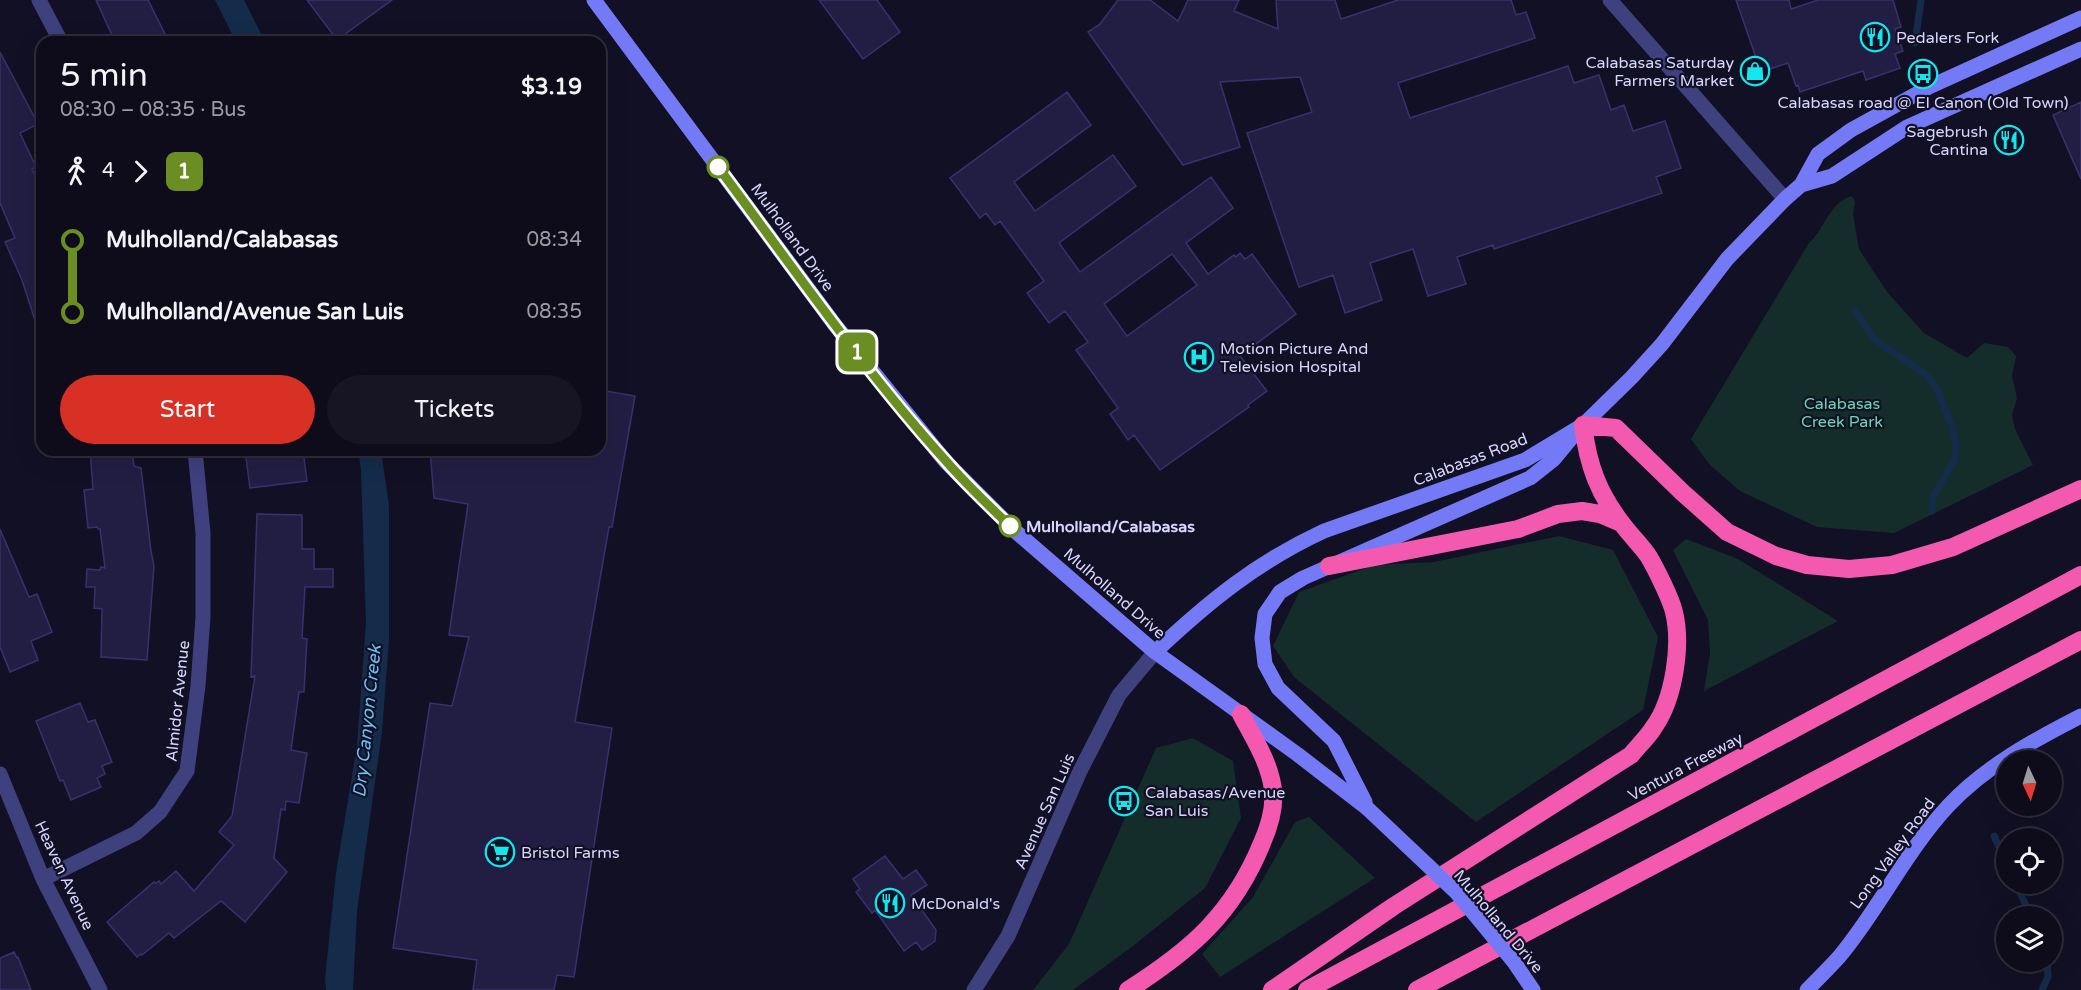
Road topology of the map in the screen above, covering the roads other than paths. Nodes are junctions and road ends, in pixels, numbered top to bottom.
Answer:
1 (39, 0) edge
2 (594, 0) edge
3 (1610, 0) edge
4 (2081, 18) edge
5 (59, 36) edge
6 (2081, 49) edge
7 (1801, 185) junction
8 (1785, 199) junction
9 (1583, 425) junction
10 (196, 456) edge
11 (2081, 489) edge
12 (1621, 523) junction
13 (1329, 566) junction
14 (2081, 575) edge
15 (2081, 640) edge
16 (1155, 652) junction
17 (1241, 714) junction
18 (2081, 716) edge
19 (0, 774) edge
20 (1367, 807) junction
21 (43, 879) junction
22 (100, 990) edge
23 (974, 990) edge
24 (1128, 990) edge
25 (1272, 990) edge
26 (1307, 990) edge
27 (1417, 990) edge
28 (1533, 990) edge
29 (1807, 990) edge

1 - 5 street
2 - 16 main road, Mulholland Drive
3 - 8 street
4 - 7 main road, Calabasas Road
6 - 7 main road, Calabasas Road
7 - 8 main road, Calabasas Road
8 - 9 main road, Calabasas Road
9 - 11 highway
9 - 12 highway
9 - 13 main road
9 - 16 main road, Calabasas Road
10 - 21 street, Almidor Avenue
12 - 13 highway
12 - 25 highway
13 - 20 main road
14 - 26 highway, Ventura Freeway
15 - 27 highway
16 - 17 main road, Mulholland Drive
16 - 23 street, Avenue San Luis
17 - 20 main road, Mulholland Drive
17 - 24 highway
18 - 29 main road, Long Valley Road
19 - 21 street, Heaven Avenue
20 - 28 main road, Mulholland Drive, bridge
21 - 22 street, Heaven Avenue

